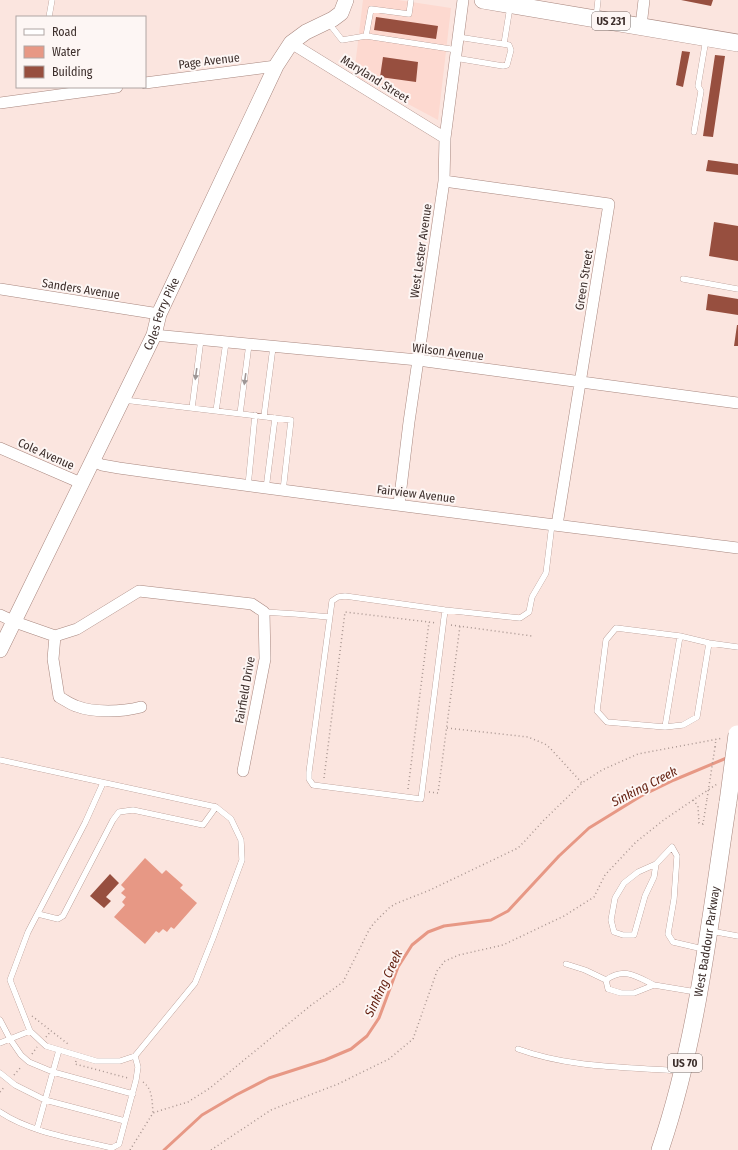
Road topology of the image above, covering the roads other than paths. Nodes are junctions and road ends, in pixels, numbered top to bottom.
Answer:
1 (52, 0) edge
2 (346, 0) edge
3 (411, 0) edge
4 (463, 0) edge
5 (488, 0) edge
6 (598, 0) edge
7 (644, 0) edge
8 (510, 4) junction
9 (49, 16) edge
10 (596, 18) junction
11 (328, 22) junction
12 (641, 26) junction
13 (366, 36) junction
14 (458, 37) junction
15 (706, 37) junction
16 (738, 42) edge
17 (291, 43) junction
18 (504, 44) junction
19 (456, 54) junction
20 (276, 66) junction
21 (146, 83) edge
22 (110, 88) edge
23 (0, 103) edge
24 (694, 132) dead end
25 (445, 138) junction
26 (444, 181) junction
27 (683, 279) dead end
28 (0, 289) edge
29 (738, 289) edge
30 (159, 314) junction
31 (154, 335) junction
32 (201, 339) junction
33 (226, 342) junction
34 (249, 344) junction
35 (273, 347) junction
36 (418, 360) junction
37 (580, 382) junction
38 (122, 400) junction
39 (738, 403) edge
40 (192, 408) junction
41 (216, 411) junction
42 (240, 414) junction
43 (255, 415) junction
44 (264, 416) junction
45 (275, 418) junction
46 (0, 448) edge
47 (93, 461) junction
48 (81, 484) junction
49 (248, 486) junction
50 (266, 489) junction
51 (283, 491) junction
52 (399, 504) junction
53 (554, 525) junction
54 (738, 548) edge
55 (445, 610) junction
56 (264, 612) junction
57 (0, 614) edge
58 (329, 618) junction
59 (15, 622) junction
60 (55, 636) junction
61 (680, 636) junction
62 (709, 643) junction
63 (738, 647) edge
64 (0, 650) edge
65 (141, 707) dead end
66 (665, 727) junction
67 (733, 734) edge
68 (0, 760) edge
69 (243, 771) dead end
70 (103, 783) junction
71 (216, 807) junction
72 (656, 864) junction
73 (38, 914) junction
74 (708, 930) junction
75 (738, 936) edge
76 (706, 950) junction
77 (566, 964) dead end
78 (606, 980) junction
79 (654, 985) junction
80 (698, 992) junction
81 (0, 1020) edge
82 (30, 1031) junction
83 (10, 1039) junction
84 (0, 1044) edge
85 (518, 1049) dead end
86 (59, 1050) junction
87 (135, 1056) junction
88 (683, 1071) junction
89 (52, 1072) junction
90 (0, 1073) edge
91 (133, 1094) junction
92 (45, 1100) junction
93 (0, 1112) edge
94 (125, 1121) junction
95 (37, 1129) junction
96 (660, 1150) edge

1 - 9 lane
2 - 11 street, Coles Ferry Pike
3 - 13 lane
4 - 14 street, West Lester Avenue
5 - 8 main road, US 231
6 - 10 lane
7 - 12 street
8 - 10 main road, US 231
8 - 18 lane
10 - 12 main road, US 231
11 - 13 lane
11 - 17 street, Coles Ferry Pike
12 - 15 main road, US 231
13 - 19 lane
14 - 18 lane
14 - 19 street, West Lester Avenue
15 - 16 main road, US 231
15 - 24 lane
17 - 20 street, Coles Ferry Pike
17 - 25 street, Maryland Street
18 - 19 lane
19 - 25 street, West Lester Avenue
20 - 21 street, Page Avenue
20 - 30 street, Coles Ferry Pike
22 - 23 street
25 - 26 street, West Lester Avenue
26 - 36 street, West Lester Avenue
26 - 37 street, Green Street
27 - 29 lane
28 - 30 street, Sanders Avenue
30 - 31 street, Coles Ferry Pike
31 - 32 street, Wilson Avenue
31 - 38 street, Coles Ferry Pike
32 - 33 street, Wilson Avenue
32 -> 40 lane
33 - 34 street, Wilson Avenue
33 - 41 lane
34 - 35 street, Wilson Avenue
34 -> 42 lane
35 - 36 street, Wilson Avenue
35 - 44 lane
36 - 37 street, Wilson Avenue
36 - 52 street, West Lester Avenue
37 - 39 street, Wilson Avenue
37 - 53 street, Green Street
38 - 40 lane
38 - 47 street, Coles Ferry Pike
40 - 41 lane
41 - 42 lane
42 - 43 lane
43 - 44 lane
43 - 49 lane
44 - 45 lane
45 - 50 lane
45 - 51 lane
46 - 48 street, Cole Avenue
47 - 48 street, Coles Ferry Pike
47 - 49 street, Fairview Avenue
48 - 59 street, Coles Ferry Pike
49 - 50 street, Fairview Avenue
50 - 51 street, Fairview Avenue
51 - 52 street, Fairview Avenue
52 - 53 street, Fairview Avenue
53 - 54 street, Fairview Avenue
53 - 55 lane
55 - 58 lane
55 - 58 lane
56 - 58 lane
56 - 60 street
56 - 69 street, Fairfield Drive
57 - 59 street
59 - 60 street
59 - 64 street, Coles Ferry Pike
60 - 65 street
61 - 62 lane
61 - 66 lane
61 - 66 lane
62 - 63 lane
62 - 66 lane
67 - 74 main road, West Baddour Parkway / US 70, bridge
68 - 70 lane
70 - 71 lane
70 - 73 lane
71 - 73 lane
71 - 87 lane
72 - 72 lane
72 - 76 lane
73 - 82 lane
74 - 75 lane
74 - 76 main road, West Baddour Parkway / US 70
76 - 80 main road, West Baddour Parkway / US 70
77 - 78 lane
78 - 79 lane
78 - 79 lane
79 - 80 lane
80 - 88 main road, West Baddour Parkway / US 70
81 - 83 lane
82 - 83 lane
82 - 86 lane
83 - 84 lane
83 - 89 lane
85 - 88 lane
86 - 87 lane
86 - 89 lane
87 - 91 lane
88 - 96 main road, West Baddour Parkway / US 70
89 - 91 lane
89 - 92 lane
90 - 92 lane
91 - 94 lane
92 - 94 lane
92 - 95 lane
93 - 95 lane
94 - 95 lane

